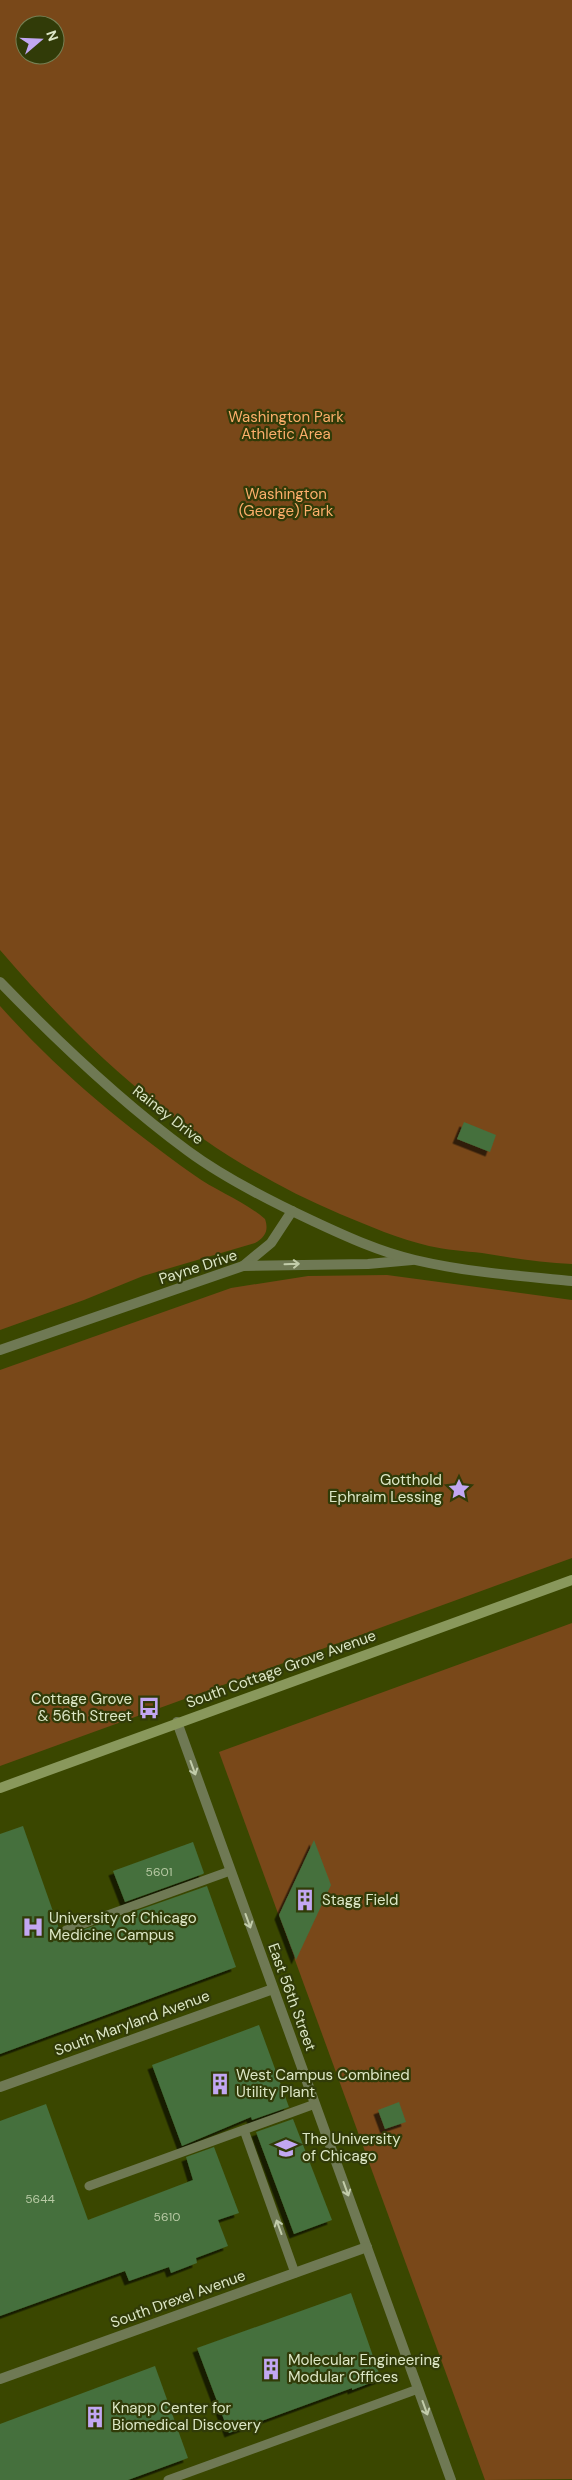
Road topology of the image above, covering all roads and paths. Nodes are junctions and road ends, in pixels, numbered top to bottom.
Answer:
1 (0, 982) edge
2 (292, 1211) junction
3 (344, 1235) joint
4 (414, 1260) junction
5 (243, 1266) junction
6 (572, 1281) edge
7 (0, 1350) edge
8 (572, 1580) edge
9 (177, 1722) junction
10 (0, 1788) edge
11 (230, 1871) junction
12 (66, 1930) dead end
13 (273, 1989) junction
14 (0, 2087) edge
15 (315, 2104) junction
16 (244, 2130) junction
17 (89, 2186) dead end
18 (367, 2247) junction
19 (295, 2273) junction
20 (0, 2379) edge
21 (418, 2389) junction
22 (168, 2480) edge
23 (451, 2480) edge

1 - 2 street, Rainey Drive
2 - 3 street, Rainey Drive
2 - 5 street
3 - 4 street, Payne Drive
5 -> 4 street, Payne Drive
4 - 6 street, Payne Drive
5 - 7 street, Payne Drive
8 - 9 main road, South Cottage Grove Avenue
9 - 10 main road, South Cottage Grove Avenue
9 -> 11 street, East 56th Street
11 - 12 lane
11 -> 13 street, East 56th Street
13 - 14 street, South Maryland Avenue
13 - 15 street, East 56th Street
15 - 16 lane
15 -> 18 street, East 56th Street
16 - 17 lane
19 -> 16 lane
18 - 19 street, South Drexel Avenue
18 - 21 street, East 56th Street
19 - 20 street, South Drexel Avenue
21 - 22 lane
21 -> 23 street, East 56th Street

